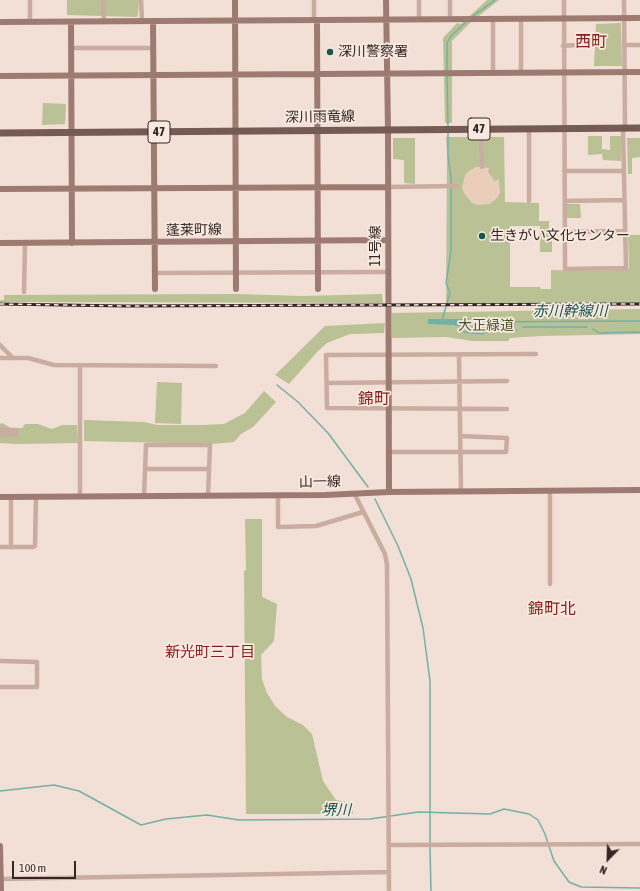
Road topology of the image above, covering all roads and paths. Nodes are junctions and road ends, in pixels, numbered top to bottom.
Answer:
1 (30, 0) edge
2 (103, 0) edge
3 (141, 0) edge
4 (234, 0) edge
5 (314, 0) edge
6 (386, 0) edge
7 (419, 0) edge
8 (450, 0) edge
9 (564, 0) edge
10 (624, 0) edge
11 (564, 18) junction
12 (624, 18) junction
13 (640, 18) edge
14 (386, 19) junction
15 (450, 19) junction
16 (493, 19) junction
17 (521, 19) junction
18 (235, 20) junction
19 (315, 20) junction
20 (420, 20) junction
21 (142, 21) junction
22 (153, 21) junction
23 (0, 22) edge
24 (30, 22) junction
25 (71, 22) junction
26 (104, 22) junction
27 (590, 44) dead end
28 (624, 45) junction
29 (640, 45) edge
30 (563, 46) junction
31 (72, 48) junction
32 (153, 48) junction
33 (521, 72) junction
34 (564, 72) junction
35 (624, 72) junction
36 (640, 72) edge
37 (387, 73) junction
38 (494, 73) junction
39 (235, 74) junction
40 (317, 74) junction
41 (72, 75) junction
42 (154, 75) junction
43 (0, 76) edge
44 (564, 128) junction
45 (624, 128) junction
46 (640, 128) edge
47 (388, 129) junction
48 (529, 129) junction
49 (236, 131) junction
50 (317, 131) junction
51 (72, 132) junction
52 (154, 132) junction
53 (0, 133) edge
54 (481, 135) dead end
55 (482, 167) dead end
56 (564, 171) junction
57 (623, 171) junction
58 (457, 186) dead end
59 (388, 187) junction
60 (236, 188) junction
61 (317, 188) junction
62 (0, 189) edge
63 (73, 189) junction
64 (154, 189) junction
65 (624, 200) junction
66 (529, 201) dead end
67 (565, 201) junction
68 (625, 231) junction
69 (565, 232) junction
70 (388, 240) junction
71 (236, 241) junction
72 (317, 241) junction
73 (154, 242) junction
74 (0, 243) edge
75 (25, 243) junction
76 (72, 243) junction
77 (318, 272) junction
78 (388, 272) junction
79 (155, 273) junction
80 (236, 273) junction
81 (155, 289) dead end
82 (236, 289) dead end
83 (318, 289) dead end
84 (24, 292) dead end
85 (0, 345) edge
86 (389, 354) junction
87 (536, 354) dead end
88 (459, 355) junction
89 (0, 358) edge
90 (13, 358) junction
91 (80, 366) junction
92 (216, 366) dead end
93 (507, 381) dead end
94 (389, 382) junction
95 (460, 382) junction
96 (326, 383) junction
97 (389, 408) junction
98 (460, 409) junction
99 (507, 410) dead end
100 (460, 436) junction
101 (460, 451) junction
102 (389, 452) junction
103 (145, 469) junction
104 (210, 469) junction
105 (640, 490) edge
106 (461, 491) junction
107 (550, 491) junction
108 (389, 492) junction
109 (354, 493) junction
110 (278, 495) junction
111 (80, 496) junction
112 (144, 496) junction
113 (208, 496) junction
114 (0, 497) edge
115 (11, 497) junction
116 (36, 497) junction
117 (363, 512) junction
118 (0, 547) edge
119 (11, 547) junction
120 (550, 584) dead end
121 (0, 660) edge
122 (0, 687) edge
123 (640, 844) edge
124 (389, 845) junction
125 (0, 846) edge
126 (389, 872) junction
127 (1, 879) edge
128 (1, 891) edge
129 (389, 891) edge

1 - 24 street
2 - 26 street
3 - 21 street
4 - 18 street
5 - 19 street
6 - 14 street, 11号線
7 - 20 street
8 - 15 street
9 - 11 street
10 - 12 street
11 - 12 street
11 - 17 street
11 - 30 street
12 - 13 street
12 - 28 street
14 - 19 street
14 - 20 street
14 - 37 street, 11号線
15 - 16 street
15 - 20 street
16 - 17 street
16 - 38 street
17 - 33 street
18 - 19 street
18 - 22 street
18 - 39 street
19 - 40 street
21 - 22 street
21 - 26 street
22 - 32 street
23 - 24 street
24 - 25 street
25 - 26 street
25 - 31 street
27 - 30 street
28 - 29 street
28 - 35 street
30 - 34 street
31 - 32 street
31 - 41 street
32 - 42 street
33 - 34 street
33 - 38 street
34 - 35 street
34 - 44 street
35 - 36 street
35 - 45 street
37 - 38 street
37 - 40 street
37 - 47 street, 11号線
39 - 40 street
39 - 42 street
39 - 49 street
40 - 50 street
41 - 42 street
41 - 43 street
41 - 51 street
42 - 52 street
44 - 45 main road, 深川雨竜線 / 47
44 - 48 main road, 深川雨竜線 / 47
44 - 56 street
45 - 46 main road, 深川雨竜線 / 47
45 - 57 street
47 - 48 main road, 深川雨竜線 / 47
47 - 50 main road, 深川雨竜線 / 47
47 - 59 street, 11号線
48 - 66 street
49 - 50 main road, 深川雨竜線 / 47
49 - 52 main road, 深川雨竜線 / 47
49 - 60 street
50 - 61 street
51 - 52 main road, 深川雨竜線 / 47
51 - 53 main road, 深川雨竜線 / 47
51 - 63 street
52 - 64 street
54 - 55 street
56 - 57 street
56 - 67 street
57 - 65 street
58 - 59 street
59 - 61 street
59 - 70 street, 11号線
60 - 61 street
60 - 64 street
60 - 71 street
61 - 72 street
62 - 63 street
63 - 64 street
63 - 76 street
64 - 73 street
65 - 67 street
65 - 68 street
67 - 69 street
68 - 69 street
68 - 69 street
70 - 72 street, 蓬莱町線
70 - 78 street, 11号線
71 - 72 street, 蓬莱町線
71 - 73 street, 蓬莱町線
71 - 80 street
72 - 77 street
73 - 76 street, 蓬莱町線
73 - 79 street
74 - 75 street, 蓬莱町線
75 - 76 street, 蓬莱町線
75 - 84 street
77 - 78 street
77 - 80 street
77 - 83 street
78 - 86 street, 11号線
79 - 80 street
79 - 81 street
80 - 82 street
85 - 90 street
86 - 88 street
86 - 94 street, 11号線
86 - 96 street
87 - 88 street
88 - 95 street
89 - 90 street
90 - 91 street
91 - 92 street
91 - 111 street
93 - 95 street
94 - 95 street
94 - 96 street
94 - 97 street, 11号線
95 - 98 street
96 - 97 street
97 - 98 street
97 - 102 street, 11号線
98 - 99 street
98 - 100 street
100 - 101 street
100 - 101 street
101 - 102 street
101 - 106 street
102 - 108 street, 11号線
103 - 104 street
103 - 104 street
103 - 112 street
104 - 113 street
105 - 107 street, 山一線
106 - 107 street, 山一線
106 - 108 street, 山一線
107 - 120 street
108 - 109 street, 山一線
109 - 110 street, 山一線
109 - 117 street
110 - 113 street, 山一線
110 - 117 street
111 - 112 street, 山一線
111 - 116 street, 山一線
112 - 113 street, 山一線
114 - 115 street, 山一線
115 - 116 street, 山一線
115 - 119 street
116 - 119 street
117 - 124 street
118 - 119 street
121 - 122 street
123 - 124 street
124 - 126 street
125 - 127 street
126 - 127 street
126 - 129 street
127 - 128 street

